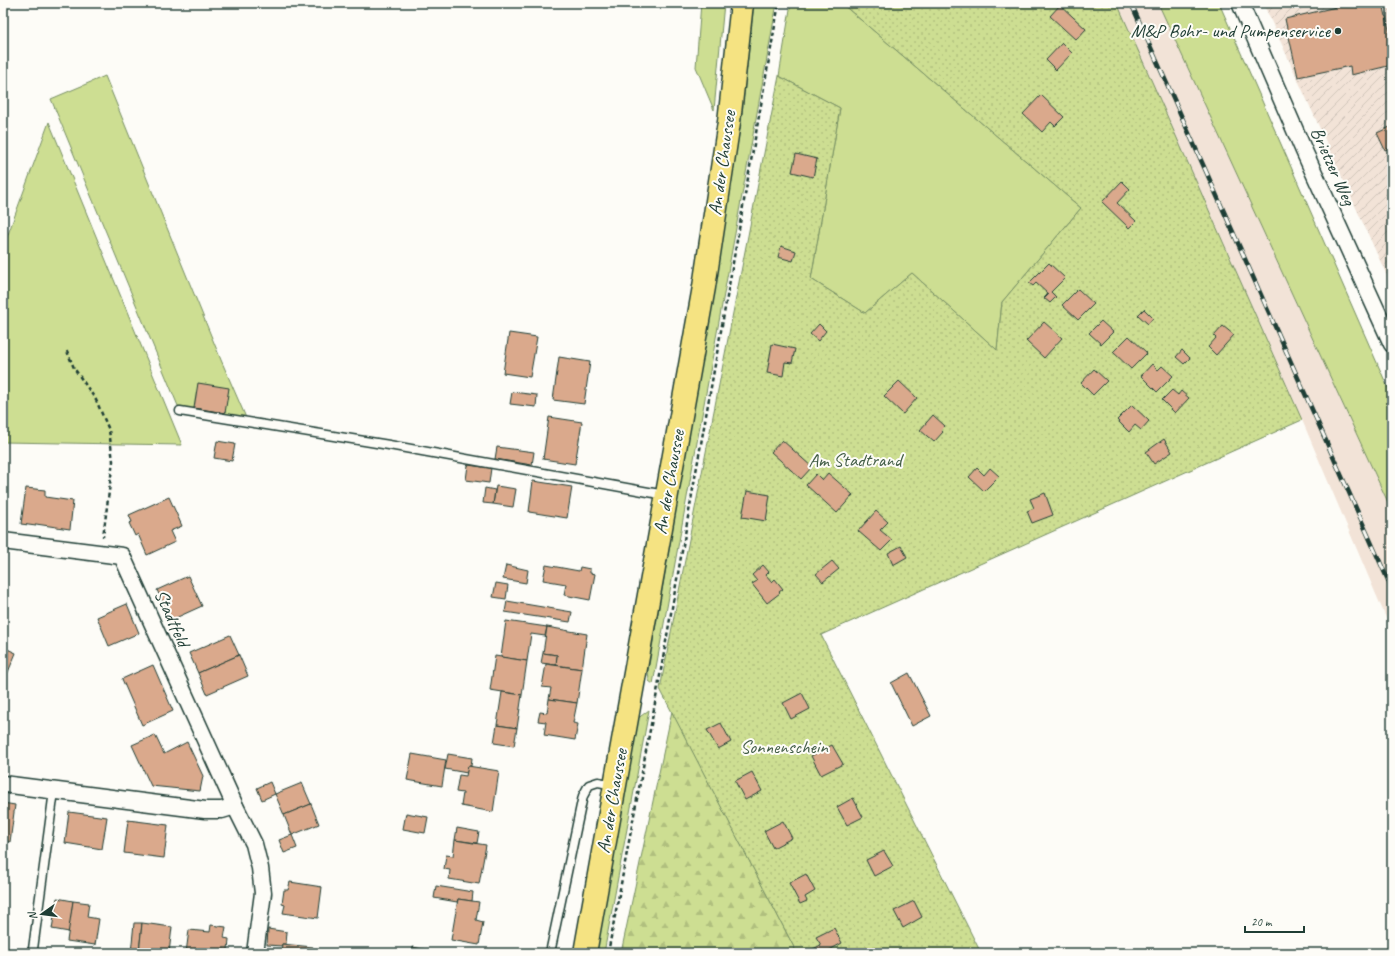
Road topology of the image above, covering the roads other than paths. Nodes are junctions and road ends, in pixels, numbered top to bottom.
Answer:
1 (1240, 3) edge
2 (742, 6) edge
3 (1392, 344) edge
4 (180, 411) dead end
5 (667, 495) junction
6 (3, 541) edge
7 (3, 784) edge
8 (615, 785) junction
9 (54, 791) junction
10 (235, 806) junction
11 (34, 953) edge
12 (256, 953) edge
13 (550, 953) edge
14 (585, 953) edge

1 - 3 street, Brietzer Weg
2 - 5 main road, An der Chaussee
4 - 5 lane
5 - 8 main road, An der Chaussee
6 - 10 street, Stadtfeld
7 - 9 street
8 - 13 lane
8 - 14 main road, An der Chaussee
9 - 10 street
9 - 11 lane
10 - 12 street, Stadtfeld

